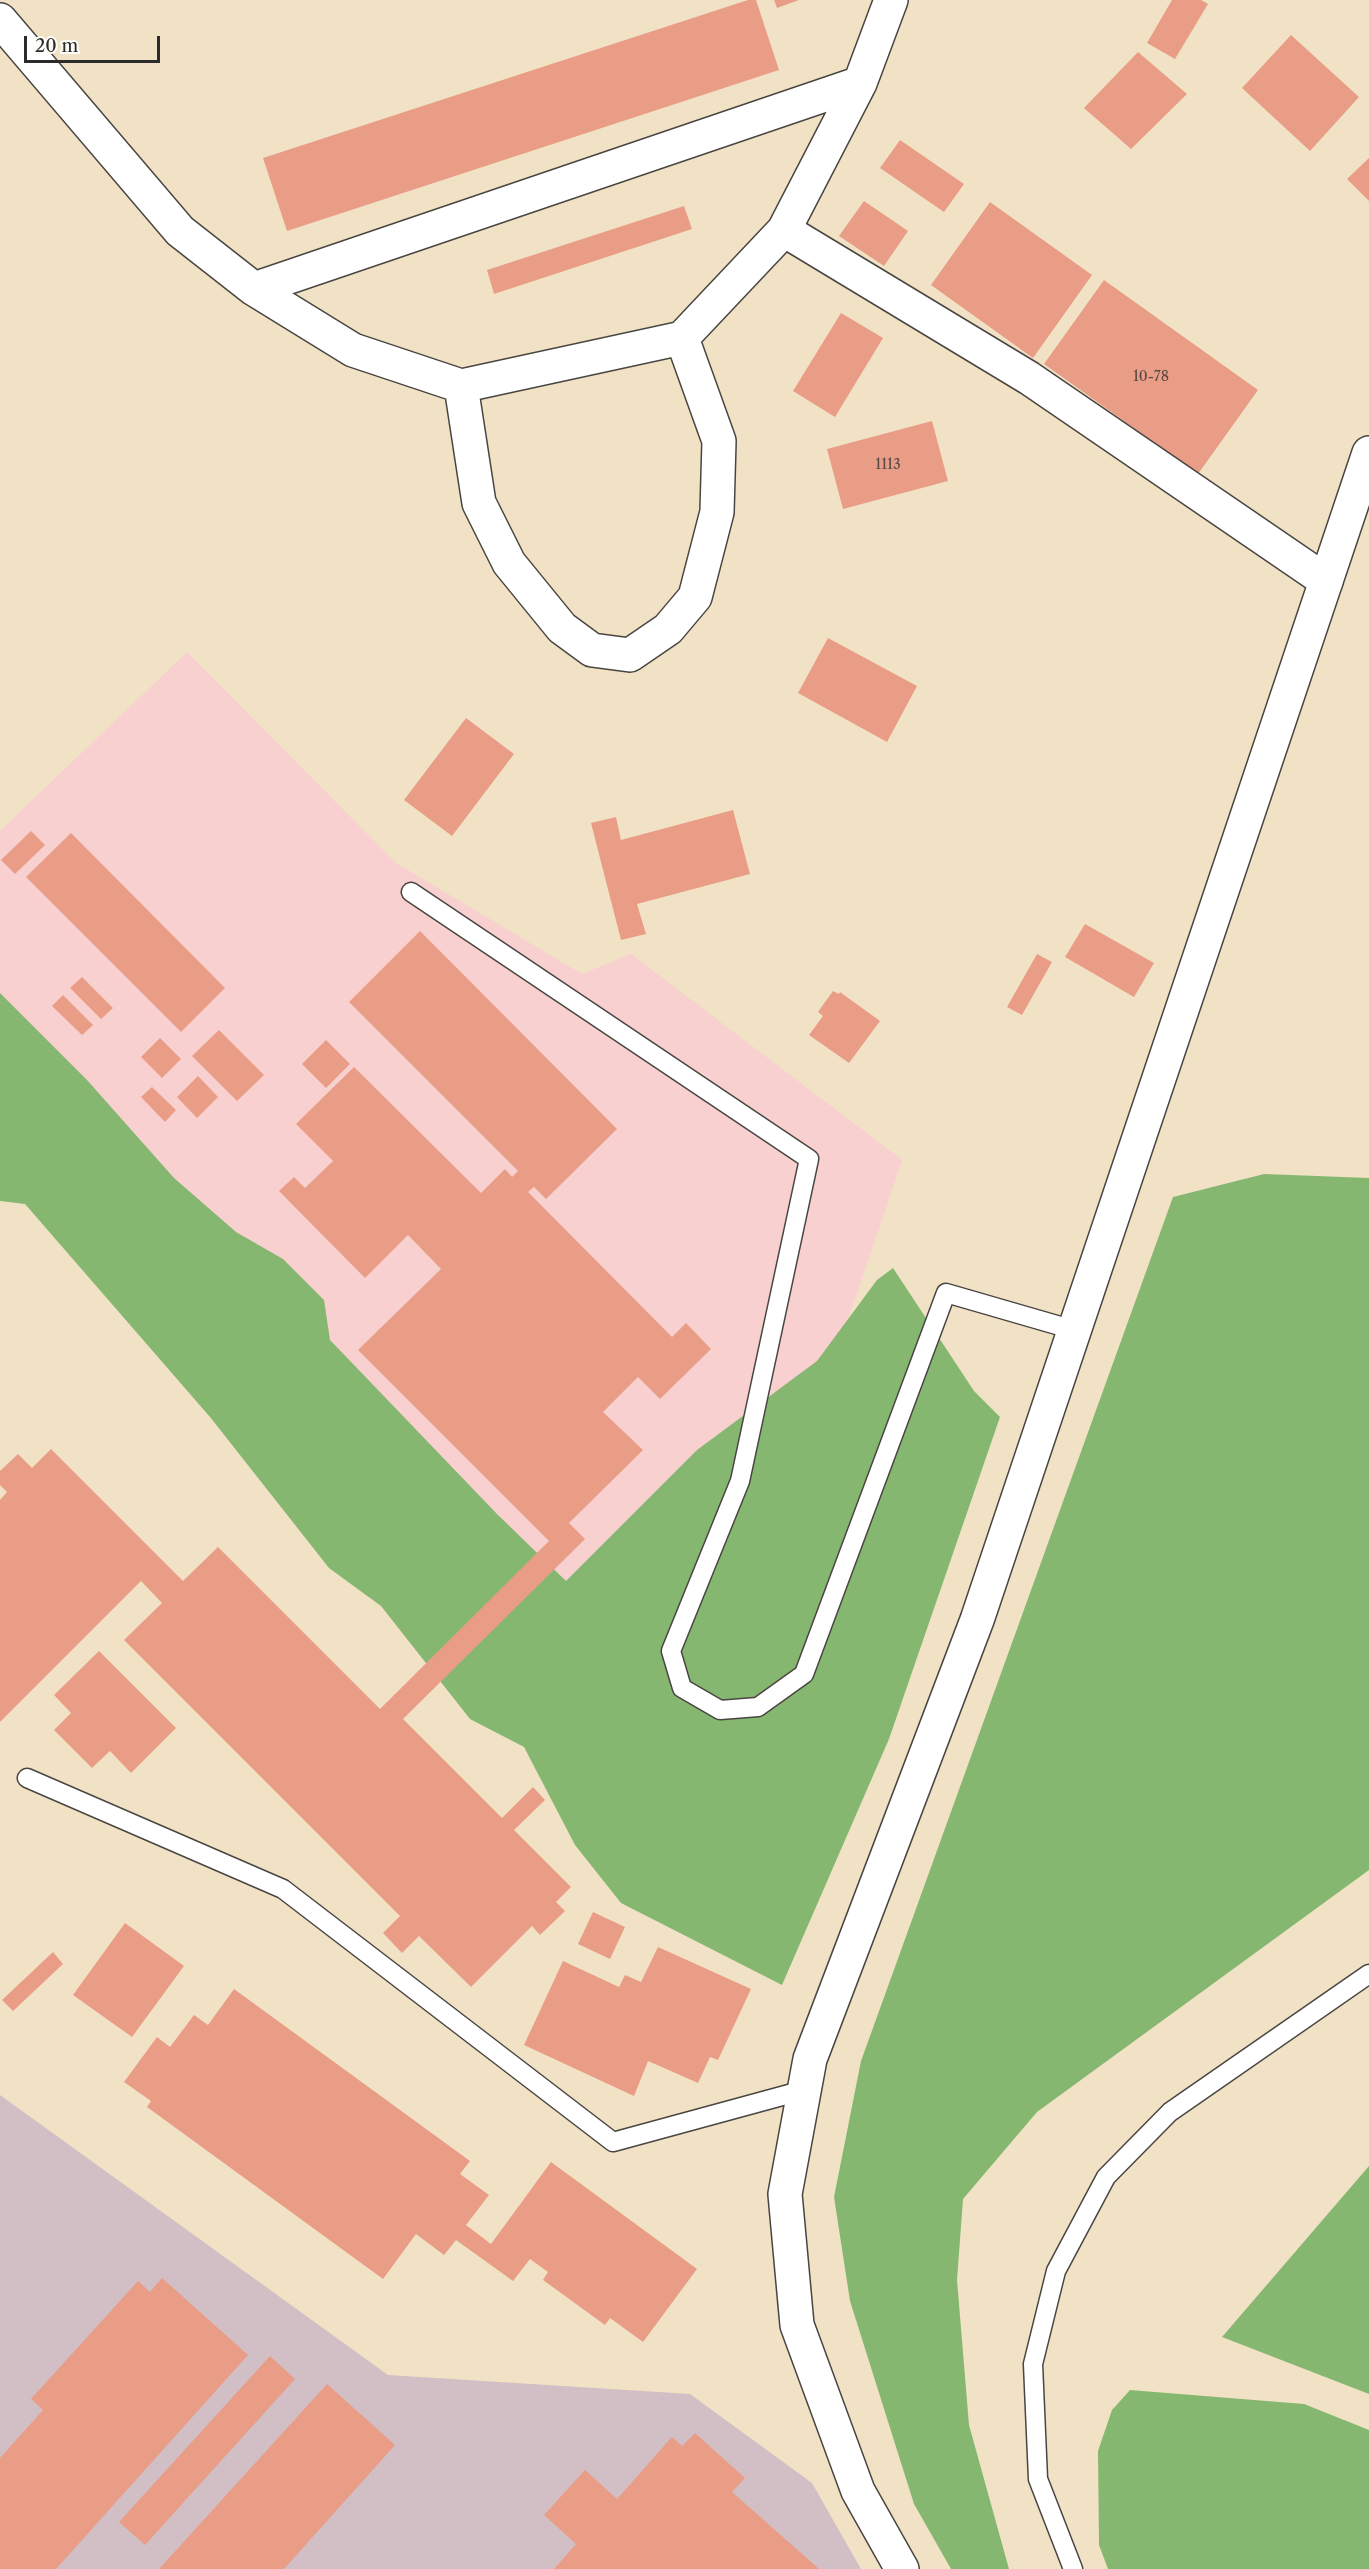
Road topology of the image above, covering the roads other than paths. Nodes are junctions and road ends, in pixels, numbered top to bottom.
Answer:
1 (891, 0) edge
2 (0, 20) edge
3 (860, 83) junction
4 (784, 230) junction
5 (254, 289) junction
6 (682, 338) junction
7 (461, 386) junction
8 (1369, 453) edge
9 (1326, 580) junction
10 (411, 892) dead end
11 (1074, 1330) junction
12 (27, 1778) dead end
13 (1369, 1974) edge
14 (804, 2090) junction
15 (902, 2569) edge
16 (1073, 2569) edge

1 - 3 street
2 - 5 street
3 - 4 street
3 - 5 street
4 - 6 street
4 - 9 street
5 - 7 street
6 - 7 street
6 - 7 street
8 - 9 street
9 - 11 street
10 - 11 lane
11 - 14 street
12 - 14 lane
13 - 16 lane
14 - 15 street

